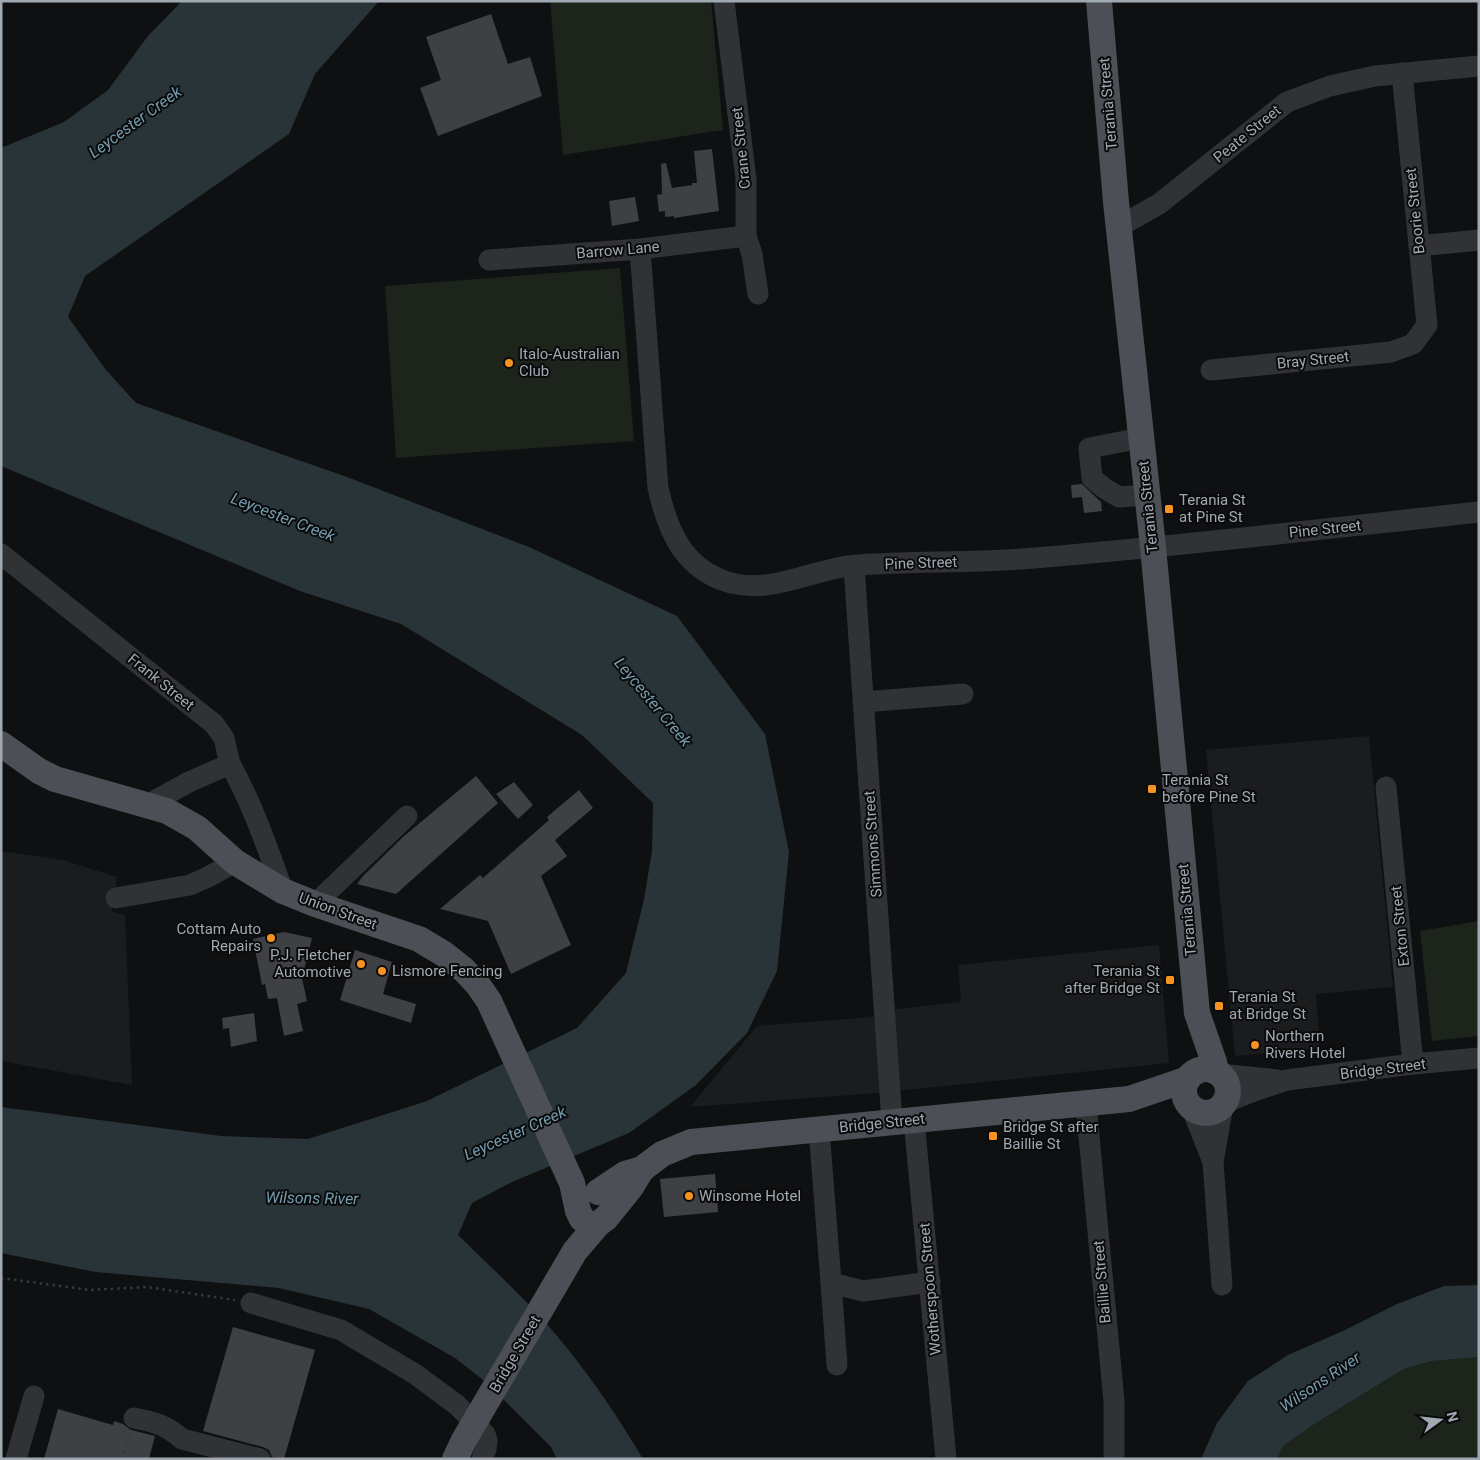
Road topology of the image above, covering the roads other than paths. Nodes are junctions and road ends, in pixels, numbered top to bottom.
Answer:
1 (724, 1) edge
2 (1099, 1) edge
3 (1479, 66) edge
4 (1402, 73) junction
5 (1118, 214) junction
6 (746, 236) junction
7 (1479, 240) edge
8 (1419, 246) junction
9 (640, 249) junction
10 (489, 260) dead end
11 (758, 294) dead end
12 (1413, 344) joint
13 (1211, 370) dead end
14 (1141, 438) junction
15 (1147, 495) junction
16 (1479, 512) edge
17 (1153, 547) junction
18 (1, 554) edge
19 (854, 566) junction
20 (963, 694) dead end
21 (864, 702) junction
22 (1, 744) edge
23 (230, 764) junction
24 (1386, 787) dead end
25 (147, 805) junction
26 (407, 816) dead end
27 (235, 862) junction
28 (283, 890) junction
29 (116, 898) dead end
30 (315, 904) junction
31 (1197, 1013) junction
32 (1479, 1058) edge
33 (1414, 1064) junction
34 (1218, 1073) junction
35 (1188, 1078) junction
36 (1286, 1080) junction
37 (1129, 1099) junction
38 (1086, 1104) junction
39 (1223, 1104) junction
40 (1192, 1108) junction
41 (903, 1121) junction
42 (819, 1130) junction
43 (1213, 1162) junction
44 (589, 1204) junction
45 (930, 1282) junction
46 (831, 1283) junction
47 (1222, 1285) dead end
48 (251, 1302) road end
49 (838, 1365) dead end
50 (34, 1396) dead end
51 (134, 1418) road end
52 (16, 1459) edge
53 (260, 1459) edge
54 (455, 1459) edge
55 (482, 1459) edge
56 (946, 1459) edge
57 (1114, 1459) edge

1 - 6 street, Crane Street
2 - 5 main road, Terania Street
3 - 4 street, Peate Street
4 - 5 street, Peate Street
4 - 8 street, Boorie Street
5 - 14 main road, Terania Street
6 - 9 street, Barrow Lane
6 - 11 street, Crane Street
7 - 8 street
8 - 12 street, Boorie Street
9 - 10 street, Barrow Lane
9 - 19 street, Pine Street
12 - 13 street, Bray Street
14 - 15 main road, Terania Street
14 - 15 street
15 - 17 main road, Terania Street
16 - 17 street, Pine Street
17 - 19 street, Pine Street
17 - 31 main road, Terania Street
18 - 23 street, Frank Street
19 - 21 street, Simmons Street
20 - 21 street
21 - 41 street, Simmons Street
22 - 25 main road, Union Street
23 - 25 street
23 - 28 street, Frank Street
24 - 33 street, Exton Street
25 - 27 main road, Union Street
26 - 30 street
27 - 28 main road, Union Street
27 - 29 street
28 - 30 main road, Union Street
30 - 44 main road, Union Street
31 - 34 main road, Terania Street
31 - 35 main road, Terania Street
32 - 33 street, Bridge Street
33 - 36 street, Bridge Street
34 - 35 main road
34 - 36 street, Bridge Street
34 - 39 main road
35 - 37 main road, Bridge Street
35 - 40 main road
36 - 39 street, Bridge Street
37 - 38 main road, Bridge Street
37 - 40 main road, Bridge Street
38 - 41 main road, Bridge Street
38 - 57 street, Baillie Street
39 - 40 main road
39 - 43 street
40 - 43 street
41 - 42 main road, Bridge Street
41 - 45 street, Wotherspoon Street
42 - 44 main road, Bridge Street
42 - 46 street
43 - 47 street
44 - 54 main road, Bridge Street
45 - 46 street
45 - 56 street, Wotherspoon Street
46 - 49 street
48 - 55 street
50 - 52 street
51 - 53 street

